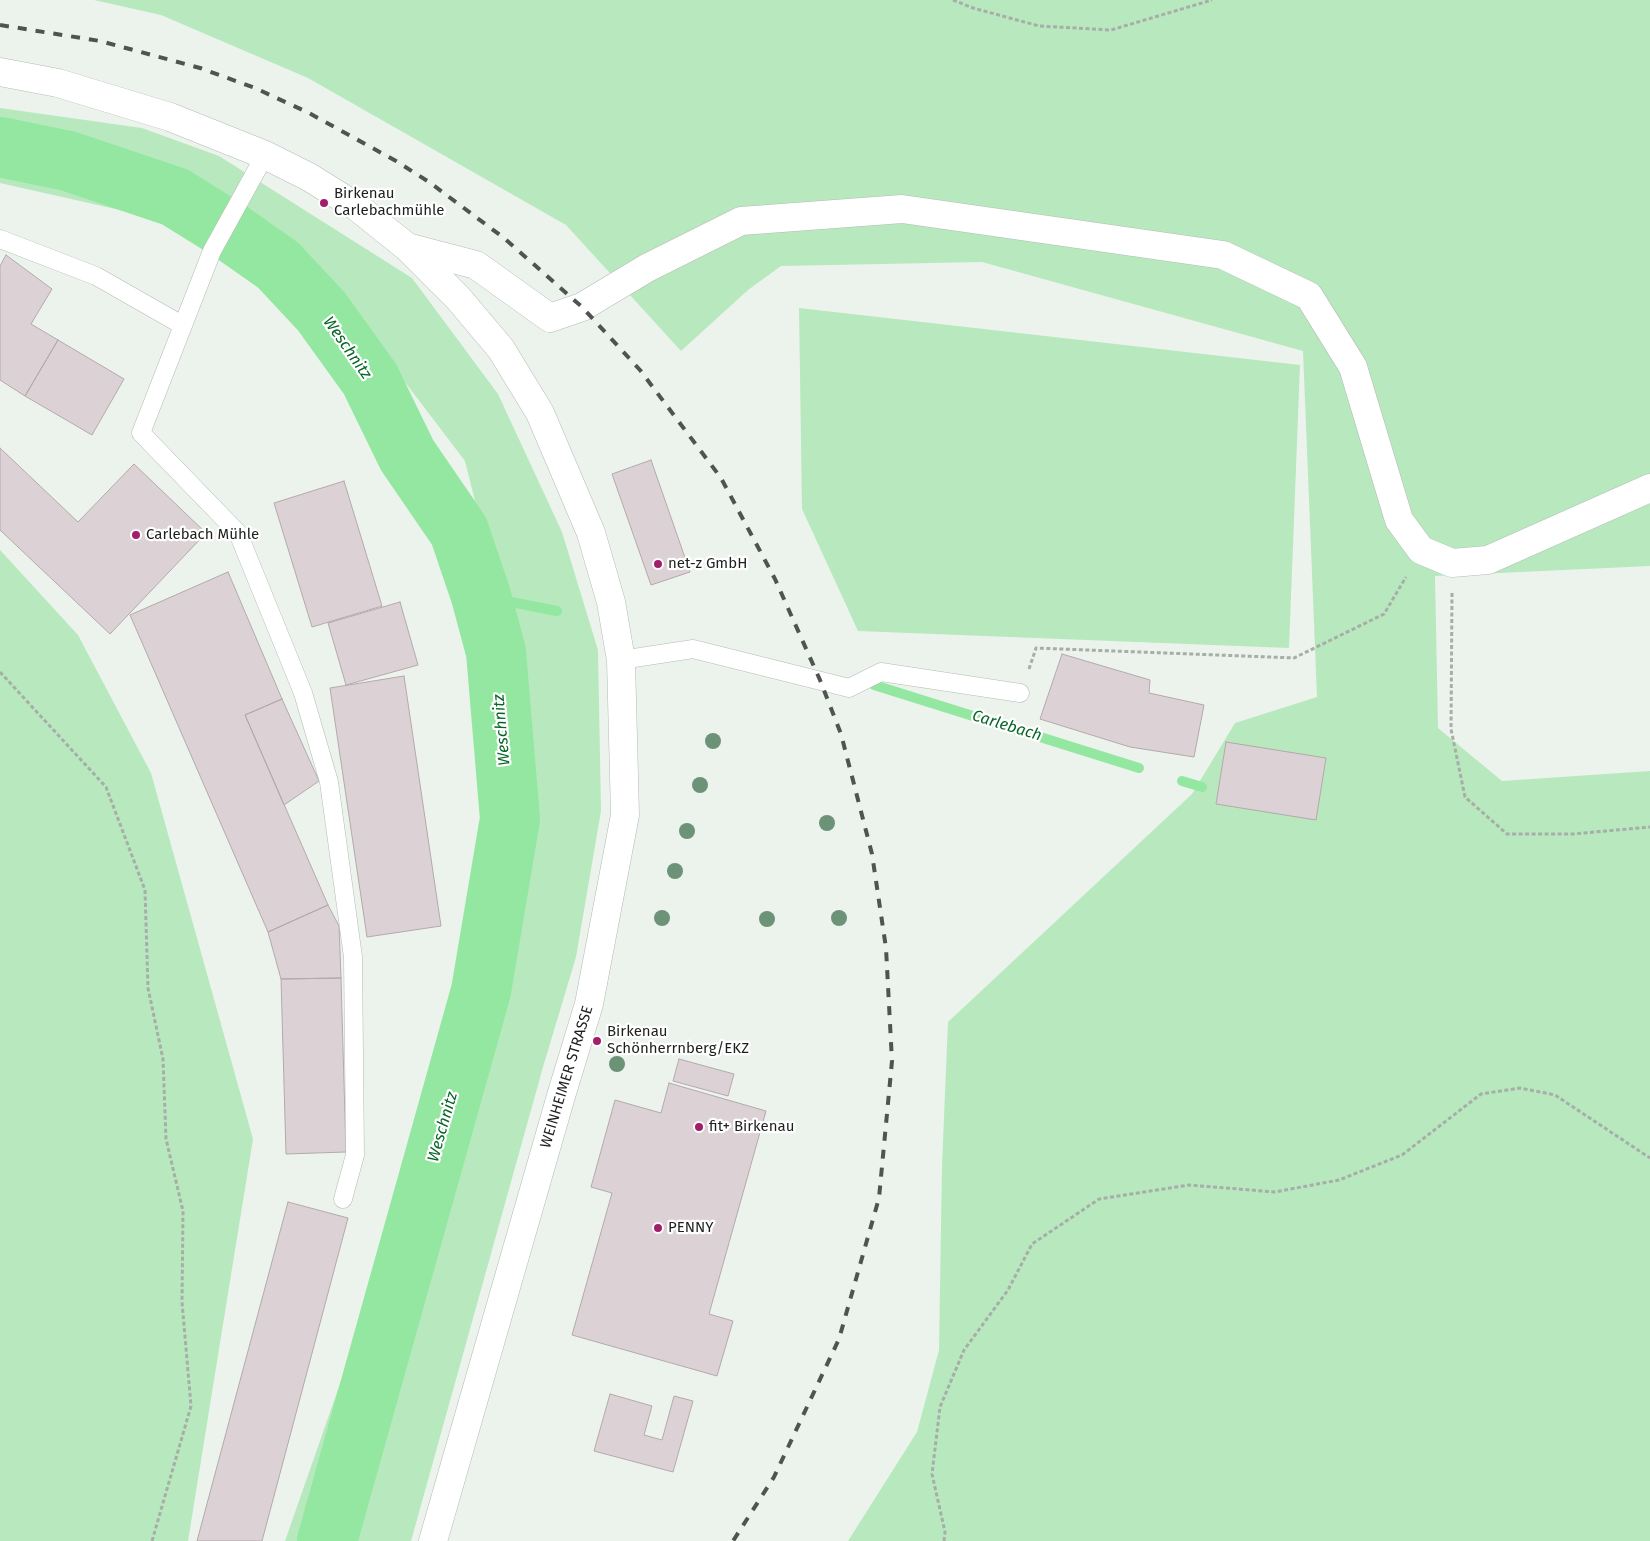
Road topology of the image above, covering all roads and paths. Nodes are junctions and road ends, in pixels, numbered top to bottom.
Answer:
1 (954, 0) edge
2 (1212, 0) edge
3 (0, 72) edge
4 (265, 155) junction
5 (0, 239) edge
6 (407, 247) junction
7 (182, 325) junction
8 (1650, 488) edge
9 (1421, 550) junction
10 (1452, 563) junction
11 (621, 660) junction
12 (0, 672) edge
13 (1020, 693) joint
14 (1650, 827) edge
15 (1650, 1158) edge
16 (343, 1199) dead end
17 (152, 1541) edge
18 (433, 1541) edge
19 (944, 1541) edge

1 - 2 path
3 - 4 main road, WEINHEIMER STRASSE
4 - 6 main road, WEINHEIMER STRASSE
4 - 7 lane
5 - 7 lane
6 - 9 main road
6 - 11 main road, WEINHEIMER STRASSE
7 - 16 lane
8 - 10 main road
9 - 10 main road
9 - 13 path
10 - 14 path
11 - 13 lane
11 - 18 main road, WEINHEIMER STRASSE
12 - 17 path
15 - 19 path

